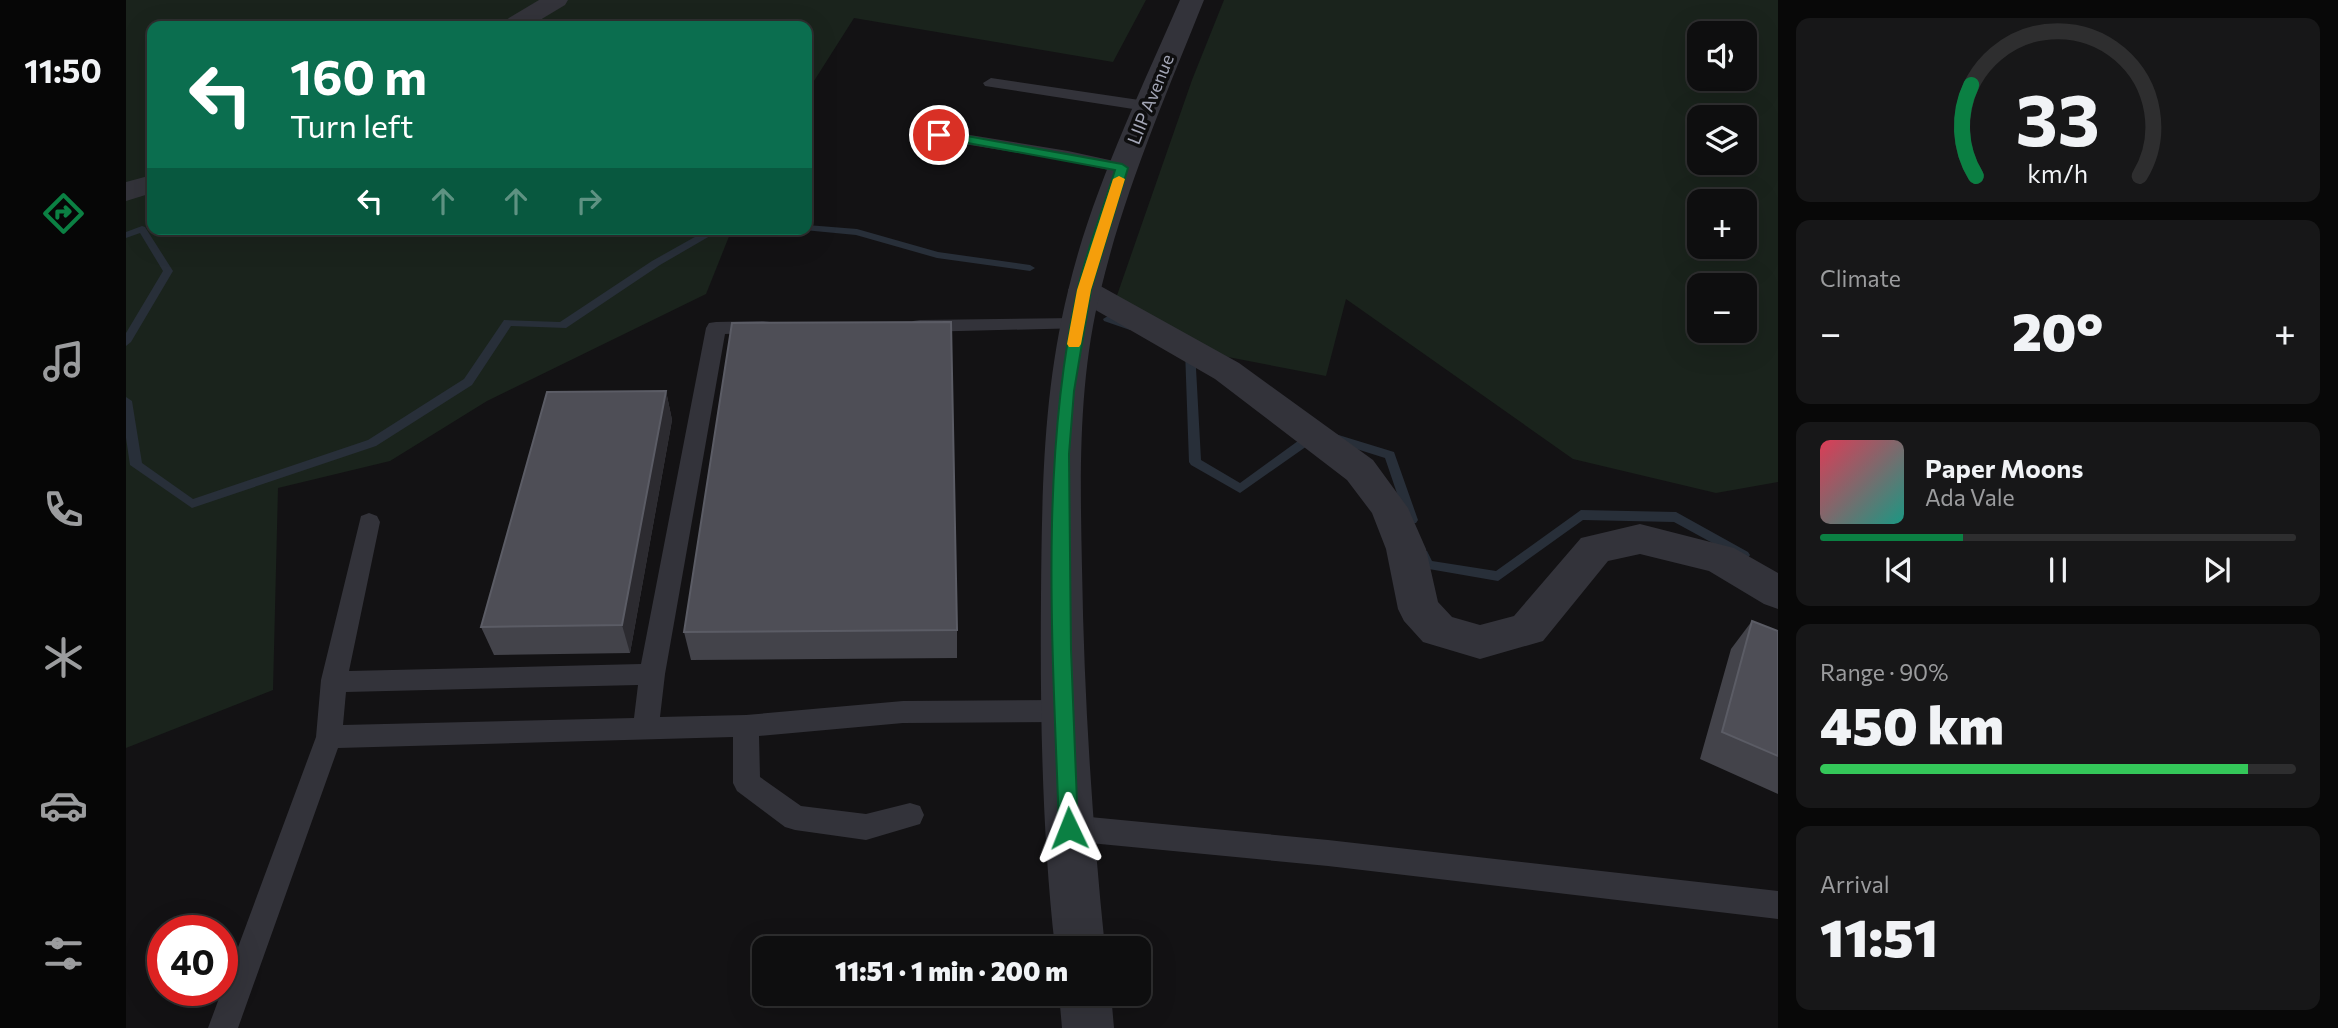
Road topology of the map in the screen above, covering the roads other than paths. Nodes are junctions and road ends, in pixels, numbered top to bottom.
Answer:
1 (556, 0) edge
2 (1192, 0) edge
3 (521, 21) edge
4 (991, 83) dead end
5 (1146, 106) junction
6 (939, 135) dead end
7 (1122, 168) junction
8 (147, 186) edge
9 (126, 192) edge
10 (1080, 307) junction
11 (896, 326) edge
12 (785, 327) edge
13 (369, 522) dead end
14 (1778, 593) edge
15 (652, 674) junction
16 (334, 680) junction
17 (1065, 711) junction
18 (746, 726) junction
19 (646, 728) junction
20 (329, 737) junction
21 (910, 815) dead end
22 (1069, 828) junction
23 (1778, 905) edge
24 (1079, 936) edge
25 (1086, 1006) edge
26 (223, 1028) edge
27 (1088, 1028) edge

1 - 3 street
2 - 5 street, LIIP Avenue
4 - 5 lane
5 - 7 street, LIIP Avenue
6 - 7 lane
7 - 10 street, LIIP Avenue
8 - 9 street
10 - 11 lane
10 - 14 street
10 - 17 street, LIIP Avenue
12 - 15 lane
13 - 16 lane
15 - 16 lane
15 - 19 lane
16 - 20 lane
17 - 18 lane
17 - 22 street, LIIP Avenue
18 - 19 lane
18 - 21 lane
19 - 20 lane
20 - 26 lane
22 - 23 lane
22 - 24 street, LIIP Avenue
25 - 27 street

